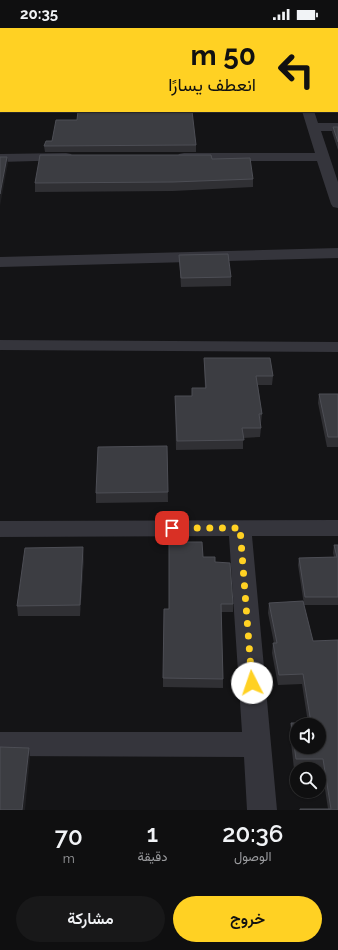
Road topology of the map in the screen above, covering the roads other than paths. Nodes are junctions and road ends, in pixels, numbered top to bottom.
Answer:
1 (308, 112) edge
2 (313, 127) junction
3 (338, 127) edge
4 (79, 157) edge
5 (173, 157) edge
6 (322, 157) junction
7 (0, 158) edge
8 (337, 198) edge
9 (338, 253) edge
10 (0, 262) edge
11 (0, 345) edge
12 (338, 347) edge
13 (240, 528) junction
14 (338, 528) edge
15 (0, 529) edge
16 (0, 744) edge
17 (257, 745) junction
18 (262, 810) edge

1 - 2 street
2 - 3 street
2 - 6 street
4 - 7 street
5 - 6 street
6 - 8 street
9 - 10 street
11 - 12 street
13 - 14 street
13 - 15 street
13 - 17 street
16 - 17 street
17 - 18 street

